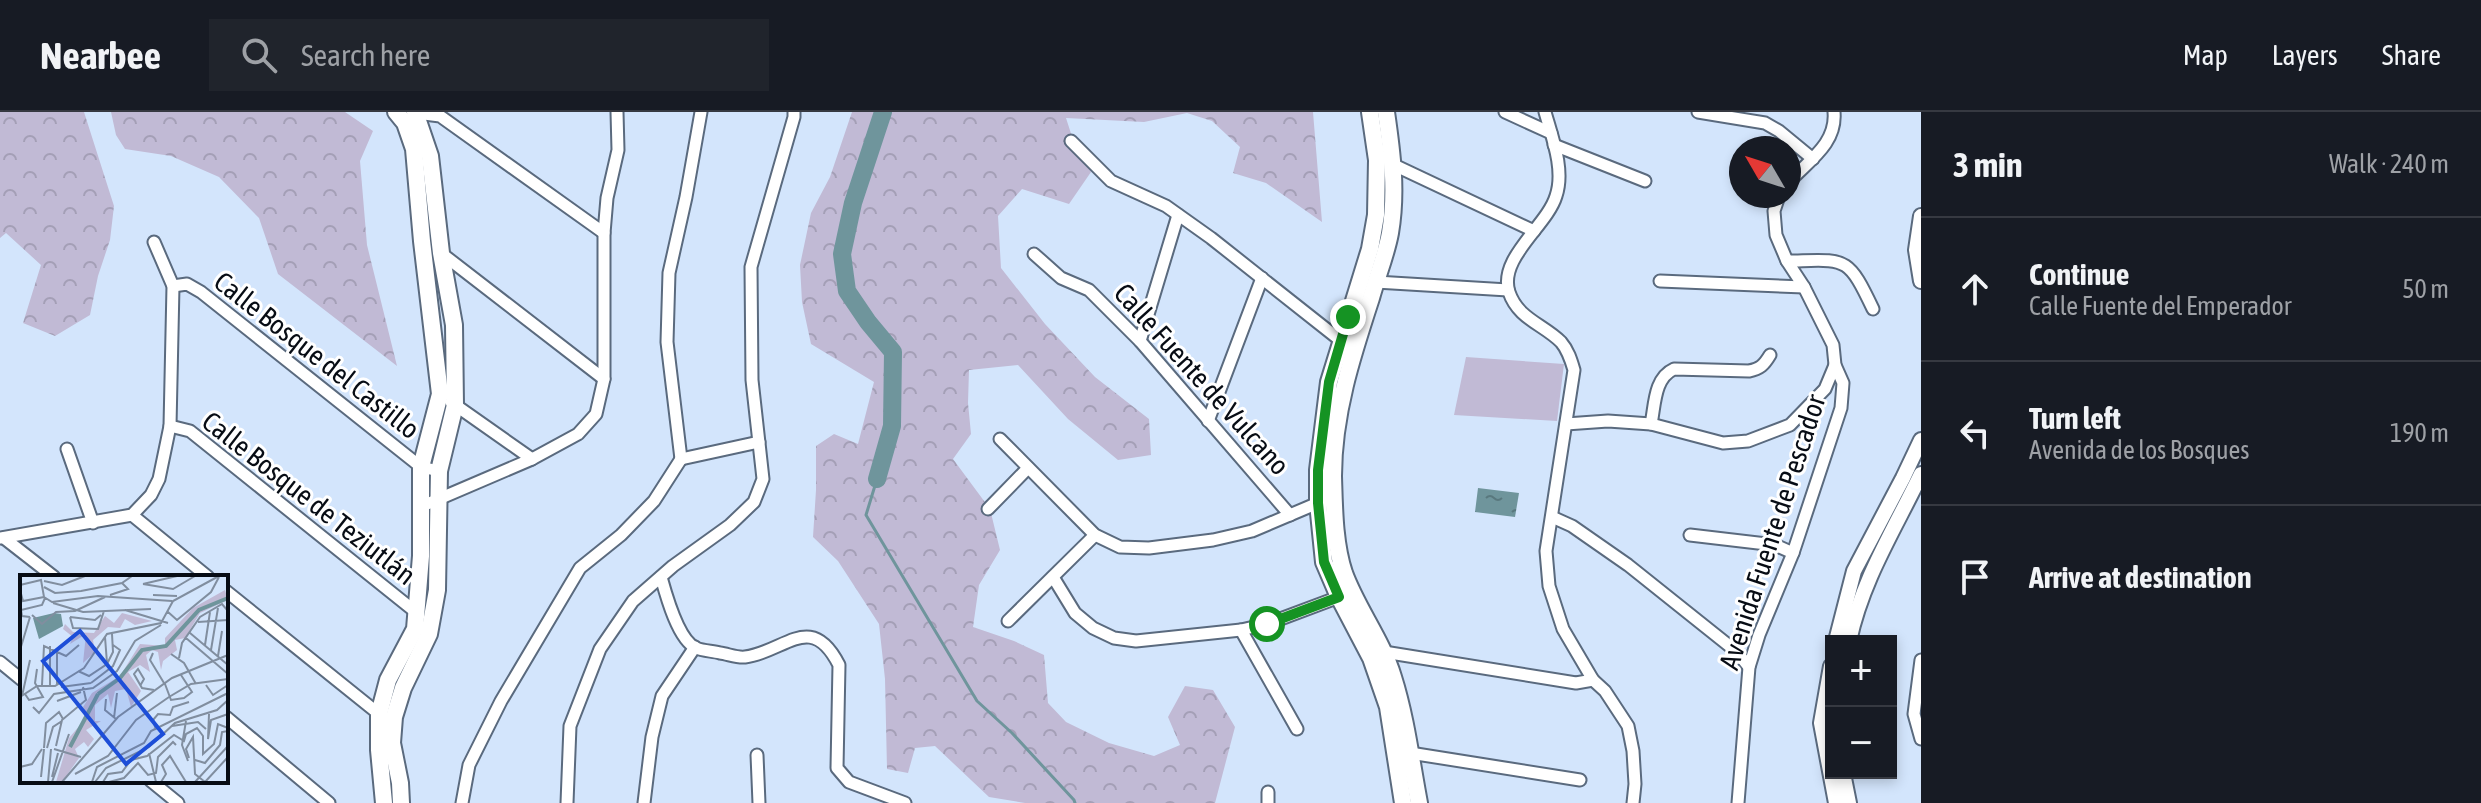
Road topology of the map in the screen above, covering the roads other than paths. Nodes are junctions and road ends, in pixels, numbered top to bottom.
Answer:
1 (396, 112) edge
2 (617, 112) edge
3 (701, 112) edge
4 (794, 112) edge
5 (1370, 112) edge
6 (1386, 112) edge
7 (1505, 112) edge
8 (1545, 112) edge
9 (1698, 112) edge
10 (1834, 112) edge
11 (415, 113) edge
12 (1553, 139) junction
13 (1071, 141) dead end
14 (1813, 159) junction
15 (1394, 165) junction
16 (1801, 170) edge
17 (1645, 181) dead end
18 (1775, 208) edge
19 (1178, 215) junction
20 (1921, 216) edge
21 (1534, 231) junction
22 (604, 233) junction
23 (154, 242) dead end
24 (441, 253) junction
25 (1034, 254) dead end
26 (1787, 261) junction
27 (1262, 278) junction
28 (1660, 281) dead end
29 (1921, 281) edge
30 (1376, 282) junction
31 (173, 286) junction
32 (1804, 287) junction
33 (1508, 290) junction
34 (1873, 309) dead end
35 (1340, 340) junction
36 (1140, 341) junction
37 (1770, 355) dead end
38 (1835, 365) junction
39 (604, 379) junction
40 (440, 394) junction
41 (455, 405) junction
42 (1208, 421) junction
43 (1566, 424) junction
44 (1651, 424) junction
45 (170, 426) junction
46 (1000, 439) dead end
47 (1921, 440) edge
48 (759, 442) junction
49 (67, 449) dead end
50 (532, 459) junction
51 (681, 459) junction
52 (421, 467) junction
53 (1028, 468) junction
54 (439, 471) junction
55 (1921, 474) edge
56 (1318, 503) junction
57 (429, 504) junction
58 (988, 509) dead end
59 (132, 515) junction
60 (1290, 515) junction
61 (1552, 517) junction
62 (93, 523) junction
63 (1095, 535) junction
64 (1690, 535) dead end
65 (2, 538) edge
66 (1793, 553) junction
67 (51, 575) edge
68 (206, 575) edge
69 (661, 577) junction
70 (1053, 577) junction
71 (644, 592) junction
72 (228, 593) edge
73 (1339, 597) junction
74 (668, 603) junction
75 (417, 613) junction
76 (1008, 621) dead end
77 (1241, 630) junction
78 (1838, 635) edge
79 (1850, 635) edge
80 (695, 647) junction
81 (1378, 655) junction
82 (1921, 660) edge
83 (0, 662) edge
84 (1749, 667) junction
85 (20, 678) edge
86 (1593, 680) junction
87 (1825, 700) edge
88 (379, 714) junction
89 (228, 719) edge
90 (1297, 729) dead end
91 (1921, 739) edge
92 (1410, 753) junction
93 (757, 755) dead end
94 (1844, 779) edge
95 (1580, 780) dead end
96 (153, 783) edge
97 (889, 800) edge
98 (178, 803) edge
99 (329, 803) edge
100 (384, 803) edge
101 (401, 803) edge
102 (462, 803) edge
103 (567, 803) edge
104 (644, 803) edge
105 (759, 803) edge
106 (905, 803) edge
107 (1403, 803) edge
108 (1419, 803) edge
109 (1633, 803) edge
110 (1738, 803) edge
111 (1836, 803) edge
112 (1849, 803) edge

1 - 40 main road
2 - 22 street
3 - 51 street
4 - 48 street
5 - 35 main road
6 - 15 main road
7 - 12 street
8 - 12 street
9 - 14 street
10 - 14 street
11 - 22 street
11 - 24 main road
12 - 17 street
12 - 21 street
13 - 19 street
14 - 16 street
15 - 21 street
15 - 30 main road
18 - 26 street, Avenida Fuente de Pescador
19 - 27 street
19 - 36 street
20 - 29 street
21 - 33 street
22 - 39 street
23 - 31 street
24 - 39 street
24 - 41 main road
25 - 36 street, Calle Fuente de Vulcano
26 - 32 street, Avenida Fuente de Pescador
26 - 34 street
27 - 35 street
27 - 42 street
28 - 32 street
30 - 33 street
30 - 81 main road
31 - 45 street, Calle Bosque del Castillo
31 - 52 street, Calle Bosque del Castillo
32 - 38 street, Avenida Fuente de Pescador
33 - 43 street
35 - 56 main road
36 - 42 street, Calle Fuente de Vulcano
37 - 44 street
38 - 44 street
38 - 66 street, Avenida Fuente de Pescador
39 - 50 street
40 - 41 street
40 - 52 main road
41 - 50 street
41 - 54 main road
42 - 60 street, Calle Fuente de Vulcano
43 - 44 street
43 - 61 street
45 - 59 street, Calle Bosque del Castillo
45 - 75 street, Calle Bosque de Teziutlán
46 - 53 street
47 - 78 street
48 - 51 street
48 - 69 street
49 - 62 street
50 - 57 street
51 - 102 street
52 - 54 street
52 - 57 main road
53 - 58 street
53 - 63 street
54 - 57 main road
55 - 79 street
56 - 60 street
56 - 73 main road
57 - 75 main road
57 - 101 main road
59 - 62 street
59 - 68 street
60 - 63 street
61 - 84 street
61 - 86 street
62 - 65 street
63 - 70 street
64 - 66 street
65 - 67 street
66 - 84 street, Avenida Fuente de Pescador
69 - 71 street
69 - 74 street
70 - 76 street
70 - 77 street
71 - 74 street
71 - 103 street
72 - 88 street
73 - 77 street
73 - 81 main road
74 - 80 street
75 - 88 main road
77 - 90 street
80 - 97 street
80 - 104 street
81 - 86 street
81 - 92 main road
81 - 107 main road
82 - 91 street
83 - 85 street
84 - 110 street, Avenida Fuente de Pescador
86 - 109 street
87 - 111 street
88 - 100 main road
89 - 99 street
92 - 95 street
92 - 108 main road
93 - 105 street
94 - 112 street
96 - 98 street
97 - 106 street

